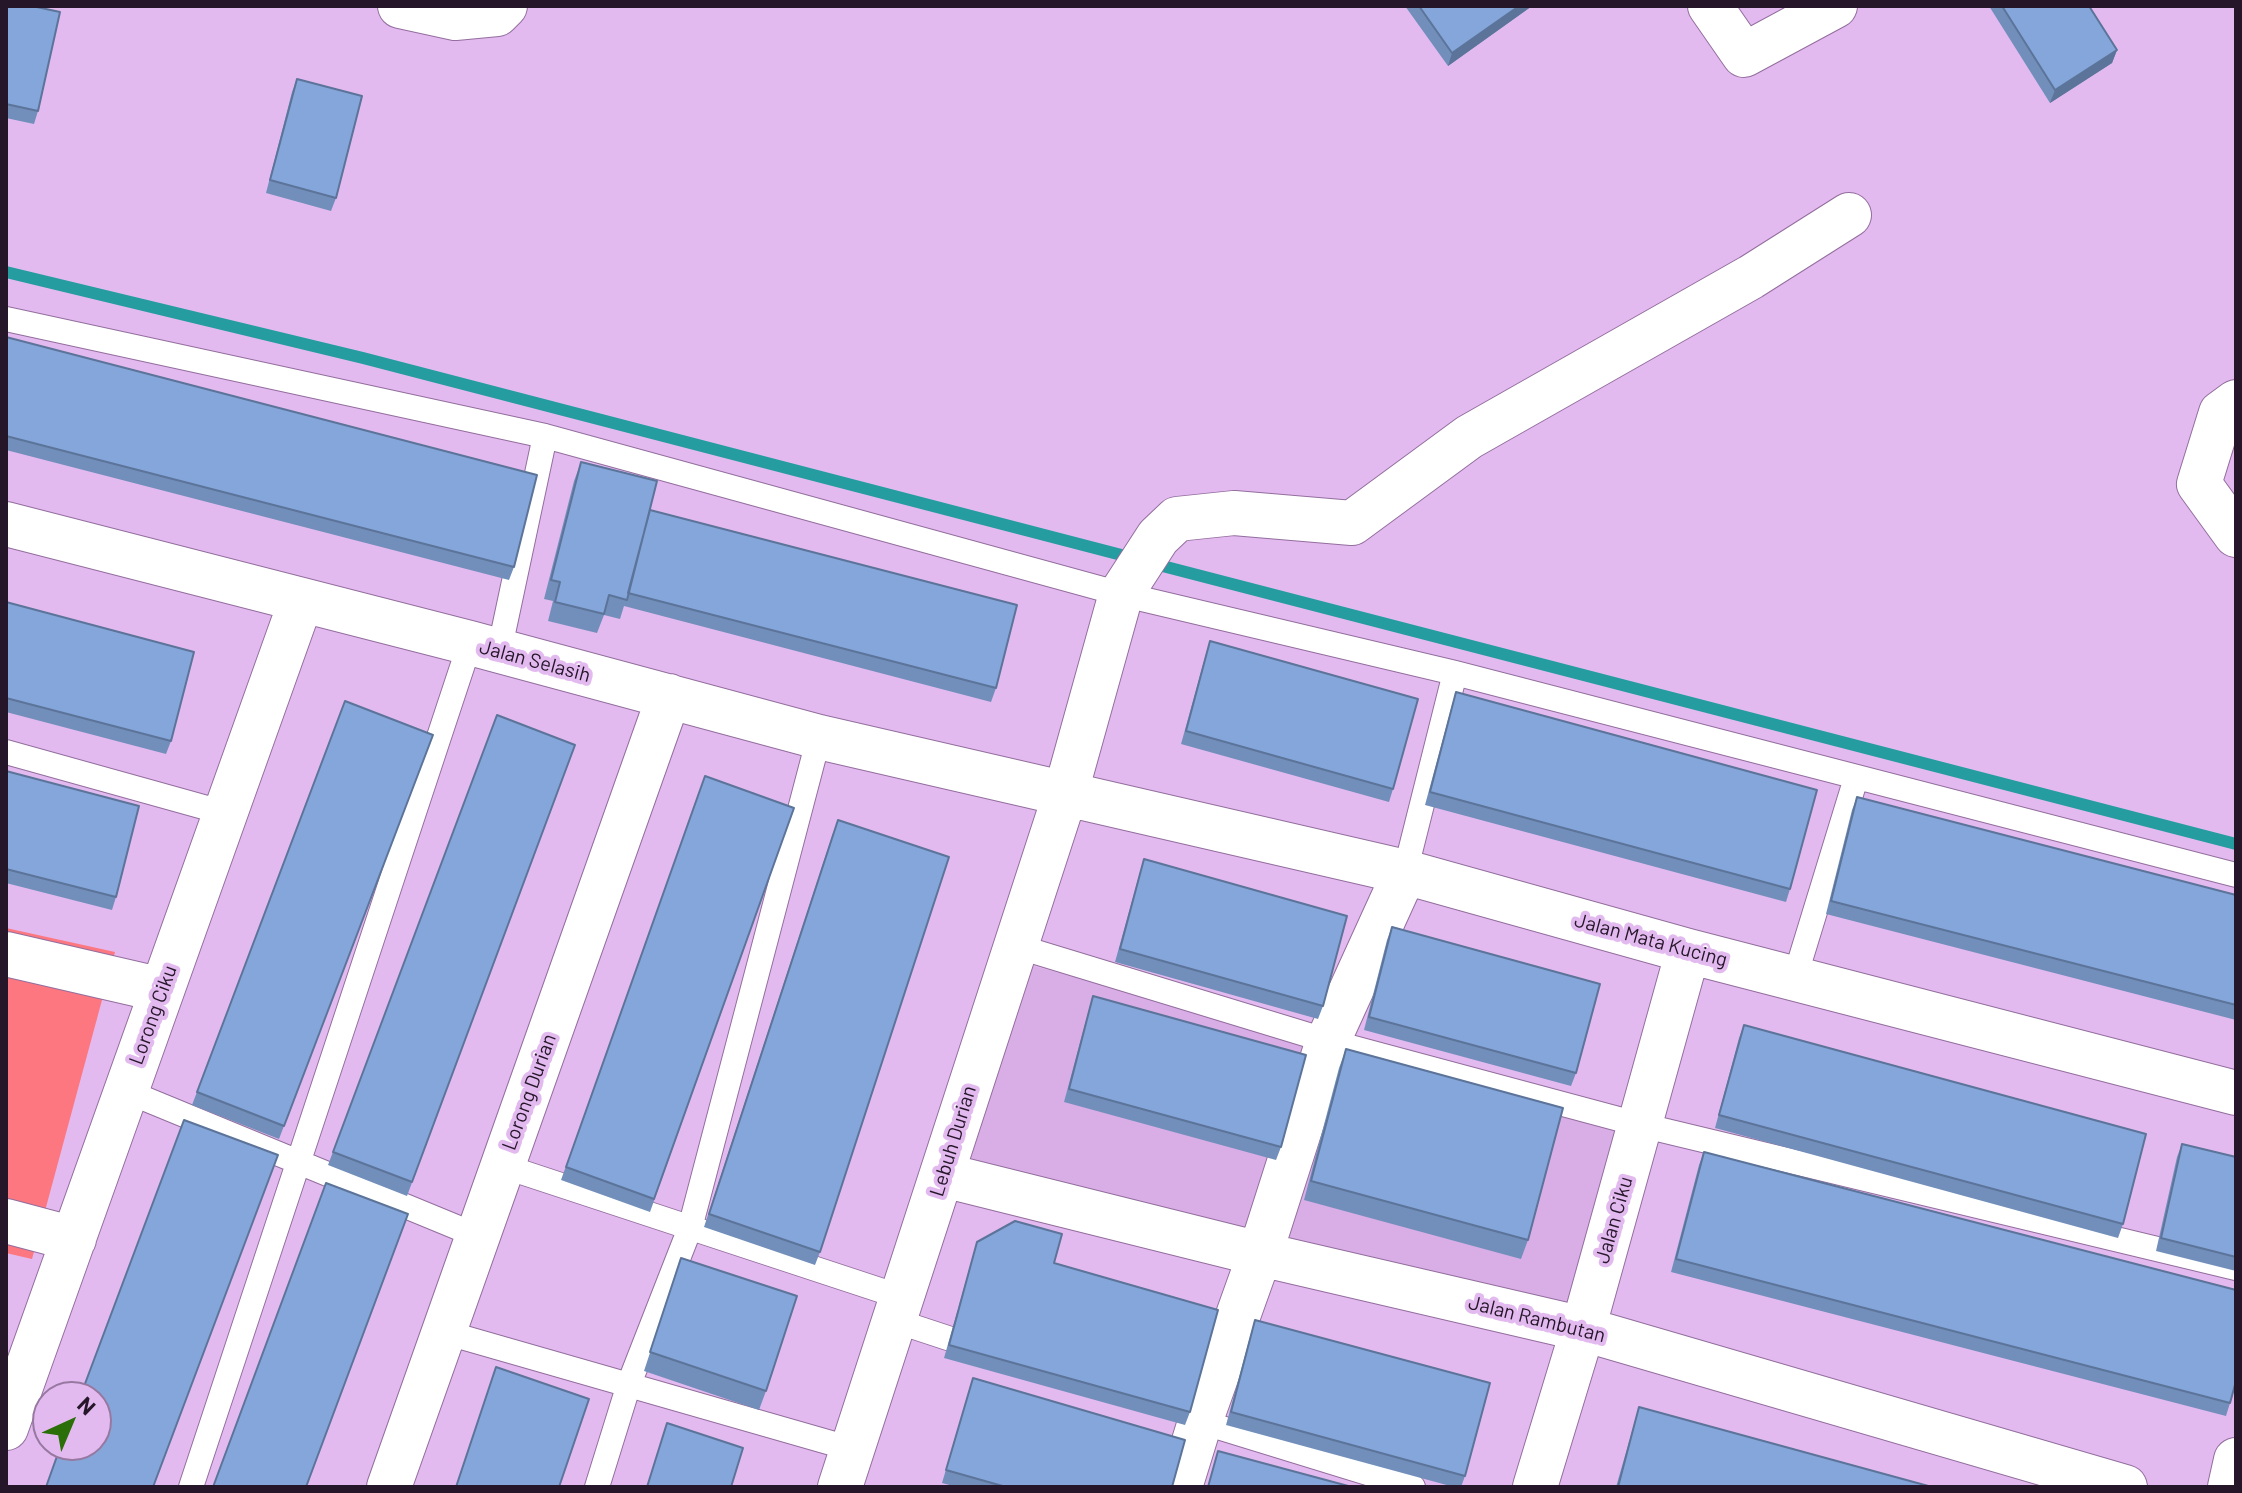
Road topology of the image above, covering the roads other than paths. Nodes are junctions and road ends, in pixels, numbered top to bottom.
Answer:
1 (400, 6) edge
2 (505, 6) edge
3 (1710, 6) edge
4 (1835, 6) edge
5 (1849, 215) dead end
6 (6, 319) edge
7 (2236, 402) edge
8 (545, 436) junction
9 (6, 524) edge
10 (2236, 535) edge
11 (1140, 566) junction
12 (301, 601) junction
13 (485, 648) junction
14 (1455, 673) junction
15 (669, 696) junction
16 (819, 737) junction
17 (6, 752) edge
18 (1856, 778) junction
19 (1065, 795) junction
20 (225, 813) junction
21 (1405, 872) junction
22 (2236, 875) edge
23 (1016, 946) junction
24 (1688, 951) junction
25 (6, 954) edge
26 (1795, 977) junction
27 (162, 990) junction
28 (1328, 1041) junction
29 (126, 1091) junction
30 (2236, 1093) edge
31 (1641, 1125) junction
32 (299, 1162) junction
33 (503, 1166) junction
34 (943, 1175) junction
35 (6, 1221) edge
36 (690, 1228) junction
37 (478, 1236) junction
38 (74, 1239) junction
39 (1260, 1254) junction
40 (2236, 1268) edge
41 (898, 1309) junction
42 (1583, 1329) junction
43 (444, 1332) junction
44 (996, 1354) edge
45 (629, 1384) junction
46 (1186, 1417) junction
47 (6, 1428) edge
48 (2236, 1460) edge
49 (846, 1468) edge
50 (191, 1487) edge
51 (389, 1487) edge
52 (597, 1487) edge
53 (1180, 1487) edge
54 (1413, 1487) edge
55 (1535, 1487) edge
56 (2125, 1487) edge
57 (2230, 1487) edge

1 - 2 street
3 - 4 street
5 - 11 street
6 - 8 lane
7 - 10 street
8 - 11 lane
8 - 13 lane
9 - 12 street, Jalan Selasih
11 - 14 lane
11 - 19 street, Lebuh Durian
12 - 13 street, Jalan Selasih
12 - 20 street, Lorong Ciku
13 - 15 street, Jalan Selasih
13 - 32 lane
14 - 18 lane
14 - 21 lane
15 - 16 street, Jalan Selasih
15 - 33 street, Lorong Durian
16 - 19 street, Jalan Selasih
16 - 36 lane
17 - 20 lane
18 - 22 lane
18 - 26 lane
19 - 21 street, Jalan Mata Kucing
19 - 23 street, Lebuh Durian
20 - 27 street, Lorong Ciku
21 - 24 street, Jalan Mata Kucing
21 - 28 street
23 - 28 lane
23 - 34 street, Lebuh Durian
24 - 26 street, Jalan Mata Kucing
24 - 31 street, Jalan Ciku
25 - 27 street
26 - 30 street, Jalan Mata Kucing
27 - 29 street, Lorong Ciku
28 - 31 lane
28 - 39 street
29 - 32 lane
29 - 38 street, Lorong Ciku
31 - 40 lane
31 - 42 street, Jalan Ciku
32 - 37 lane
32 - 50 lane
33 - 36 lane
33 - 37 street, Lorong Durian
34 - 39 street, Jalan Rambutan
34 - 41 street, Lebuh Durian
35 - 38 street
36 - 41 lane
36 - 45 lane
37 - 43 street, Lorong Durian
38 - 47 street, Lorong Ciku
39 - 42 street, Jalan Rambutan
39 - 46 street
41 - 44 lane
41 - 49 street, Lebuh Durian
42 - 55 street, Jalan Ciku
42 - 56 street, Jalan Rambutan
43 - 45 lane
43 - 51 street, Lorong Durian
45 - 49 lane
45 - 52 lane
46 - 53 street
46 - 54 lane
48 - 57 street

